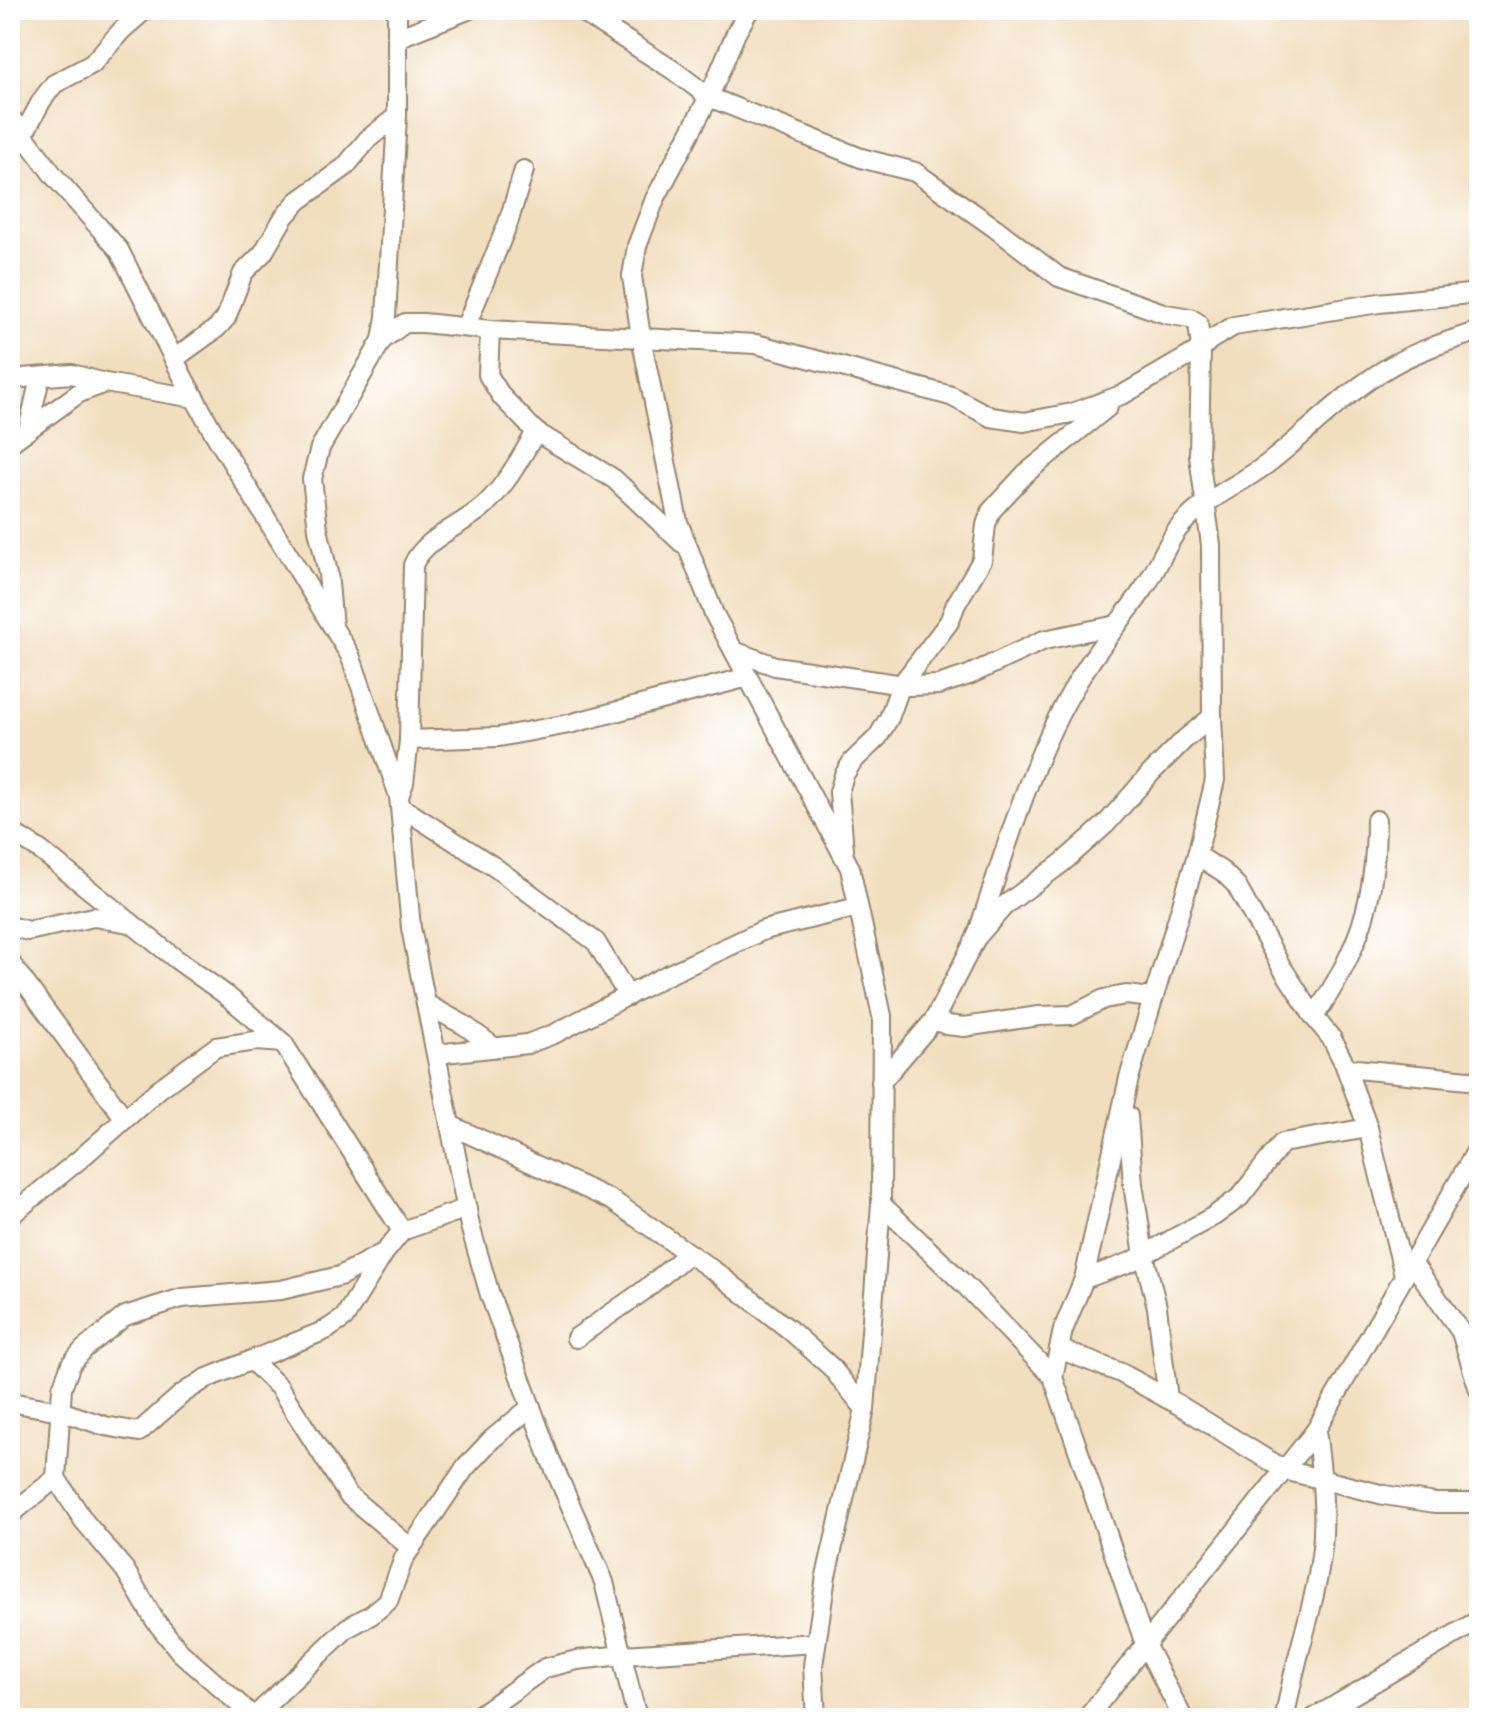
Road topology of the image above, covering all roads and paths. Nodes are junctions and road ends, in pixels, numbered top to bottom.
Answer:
1 (145, 10) edge
2 (397, 10) edge
3 (468, 10) edge
4 (579, 10) edge
5 (749, 10) edge
6 (397, 38) junction
7 (709, 97) junction
8 (397, 116) junction
9 (10, 117) edge
10 (23, 135) junction
11 (524, 170) dead end
12 (1479, 293) edge
13 (466, 326) junction
14 (490, 330) junction
15 (1479, 331) edge
16 (641, 337) junction
17 (382, 340) junction
18 (1201, 349) junction
19 (174, 359) junction
20 (40, 378) junction
21 (10, 379) edge
22 (105, 383) junction
23 (1124, 394) junction
24 (195, 398) junction
25 (28, 430) junction
26 (536, 432) junction
27 (10, 443) edge
28 (1205, 502) junction
29 (689, 549) junction
30 (1117, 625) junction
31 (334, 630) junction
32 (734, 651) junction
33 (748, 677) junction
34 (901, 685) junction
35 (1212, 717) junction
36 (409, 740) junction
37 (400, 801) junction
38 (1376, 820) dead end
39 (10, 831) edge
40 (1197, 855) junction
41 (844, 857) junction
42 (858, 907) junction
43 (132, 924) junction
44 (10, 926) edge
45 (976, 938) junction
46 (10, 962) edge
47 (628, 996) junction
48 (1152, 998) junction
49 (426, 1004) junction
50 (1314, 1017) junction
51 (934, 1020) junction
52 (283, 1043) junction
53 (494, 1047) junction
54 (436, 1054) junction
55 (1346, 1068) junction
56 (1479, 1081) edge
57 (881, 1082) junction
58 (1126, 1093) junction
59 (125, 1119) junction
60 (450, 1125) junction
61 (1368, 1128) junction
62 (1479, 1146) edge
63 (881, 1204) junction
64 (467, 1208) junction
65 (10, 1216) edge
66 (402, 1231) junction
67 (385, 1252) junction
68 (688, 1254) junction
69 (1144, 1255) junction
70 (1408, 1269) junction
71 (1084, 1279) junction
72 (576, 1338) dead end
73 (1059, 1349) junction
74 (251, 1360) junction
75 (1053, 1377) junction
76 (1479, 1390) edge
77 (1168, 1399) junction
78 (10, 1402) edge
79 (531, 1407) junction
80 (865, 1409) junction
81 (60, 1411) junction
82 (1316, 1430) junction
83 (1284, 1470) junction
84 (56, 1478) junction
85 (1322, 1479) junction
86 (1479, 1503) edge
87 (10, 1515) edge
88 (411, 1548) junction
89 (1479, 1620) edge
90 (816, 1643) junction
91 (1145, 1644) junction
92 (622, 1655) junction
93 (254, 1718) edge
94 (475, 1718) edge
95 (637, 1718) edge
96 (816, 1718) edge
97 (1087, 1718) edge
98 (1183, 1718) edge
99 (1285, 1718) edge
100 (1314, 1718) edge

1 - 10 street
2 - 6 street
3 - 6 street
4 - 7 street
5 - 7 street
6 - 8 street
7 - 16 street
7 - 18 street
8 - 17 street
8 - 19 street
9 - 10 street
10 - 19 street
11 - 13 street
12 - 18 street
13 - 14 street
13 - 17 street
14 - 16 street
14 - 26 street
15 - 28 street
16 - 23 street
16 - 29 street
17 - 31 street
18 - 23 street
18 - 28 street
19 - 24 street
20 - 21 street
20 - 22 street
20 - 25 street
22 - 24 street
22 - 25 street
23 - 34 street
24 - 31 street
25 - 27 street
26 - 29 street
26 - 36 street
28 - 30 street
28 - 35 street
29 - 32 street
30 - 34 street
30 - 45 street
31 - 37 street
32 - 33 street
32 - 34 street
33 - 36 street
33 - 41 street
34 - 41 street
35 - 40 street
35 - 45 street
36 - 37 street
37 - 47 street
37 - 49 street
38 - 50 street
39 - 43 street
40 - 48 street
40 - 50 street
41 - 42 street
42 - 47 street
42 - 57 street
43 - 44 street
43 - 52 street
45 - 51 street
46 - 59 street
47 - 53 street
48 - 51 street
48 - 58 street
49 - 53 street
49 - 54 street
50 - 55 street
51 - 57 street
52 - 59 street
52 - 66 street
53 - 54 street
54 - 60 street
55 - 56 street
55 - 61 street
57 - 63 street
58 - 69 street
58 - 71 street
59 - 65 street
60 - 64 street
60 - 68 street
61 - 69 street
61 - 70 street
62 - 70 street
63 - 75 street
63 - 80 street
64 - 66 street
64 - 79 street
66 - 67 street
67 - 74 street
67 - 81 street
68 - 72 street
68 - 80 street
69 - 71 street
69 - 77 street
70 - 76 street
70 - 82 street
71 - 73 street
73 - 75 street
73 - 77 street
74 - 81 street
74 - 88 street
75 - 91 street
77 - 83 street
78 - 81 street
79 - 88 street
79 - 92 street
80 - 90 street
81 - 84 street
82 - 83 street
82 - 85 street
83 - 85 street
83 - 91 street
84 - 87 street
84 - 93 street
85 - 86 street
85 - 99 street
88 - 93 street
89 - 100 street
90 - 92 street
90 - 96 street
91 - 97 street
91 - 98 street
92 - 94 street
92 - 95 street

